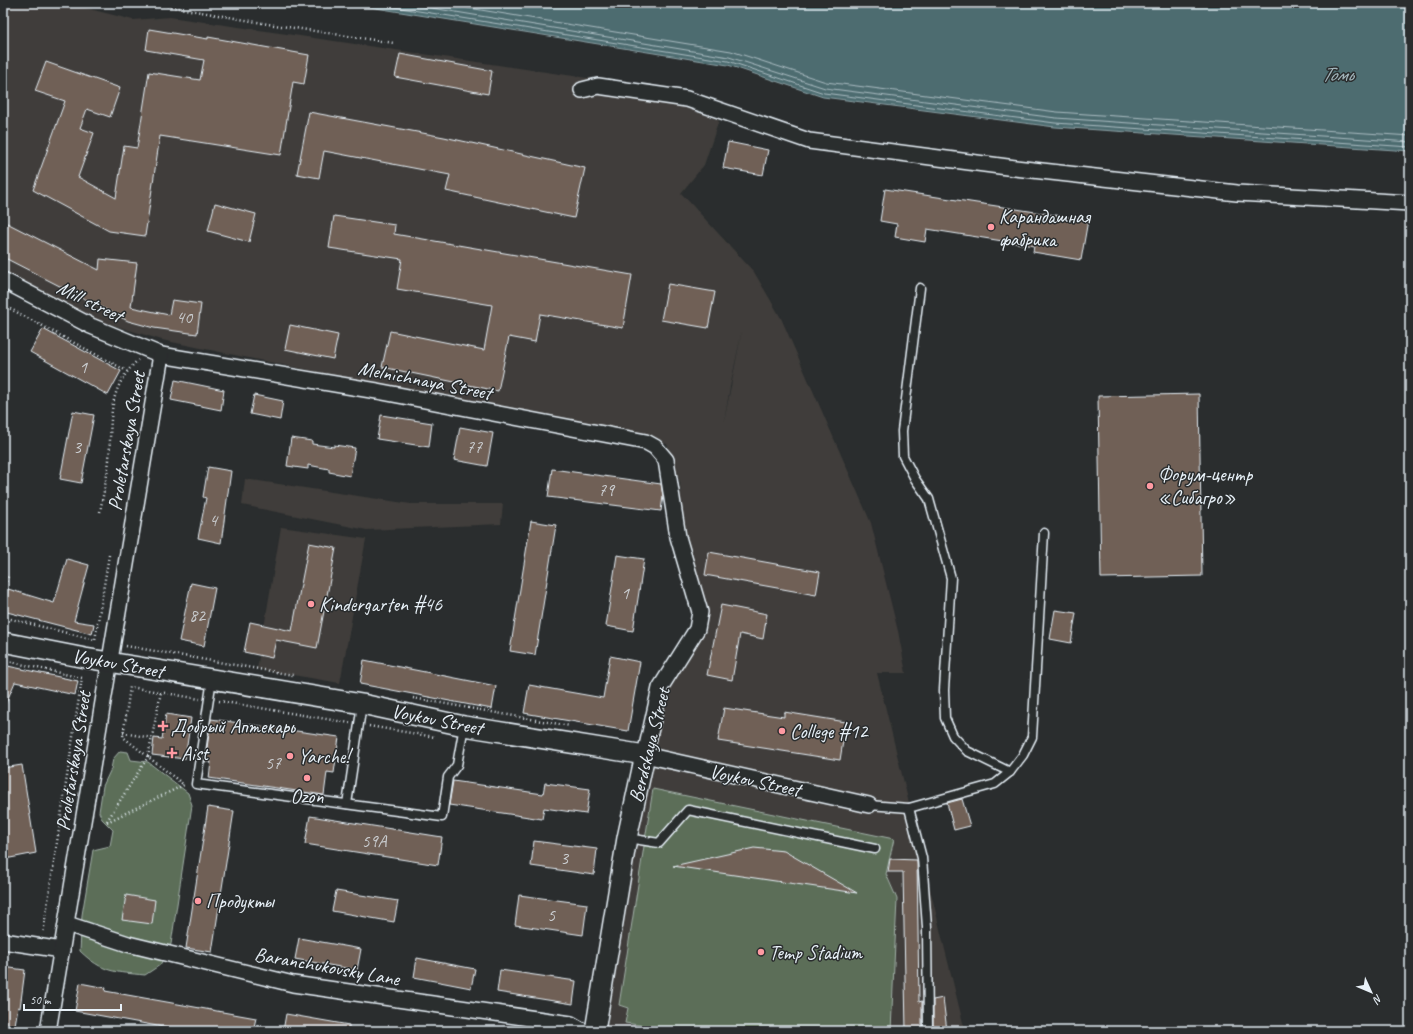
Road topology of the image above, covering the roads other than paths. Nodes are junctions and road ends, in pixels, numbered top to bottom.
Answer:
1 (582, 90) dead end
2 (1410, 203) edge
3 (3, 280) edge
4 (920, 288) dead end
5 (155, 353) junction
6 (669, 468) joint
7 (1044, 533) dead end
8 (3, 642) edge
9 (109, 662) junction
10 (212, 679) junction
11 (362, 704) junction
12 (462, 734) junction
13 (645, 755) junction
14 (1010, 772) junction
15 (346, 804) junction
16 (869, 805) joint
17 (909, 808) junction
18 (627, 838) junction
19 (875, 849) dead end
20 (67, 924) junction
21 (3, 942) edge
22 (62, 950) junction
23 (48, 1031) edge
24 (583, 1031) edge
25 (595, 1031) edge
26 (928, 1031) edge

1 - 2 street
3 - 5 street, Mill street
4 - 14 lane
5 - 6 street, Melnichnaya Street
5 - 9 street, Proletarskaya Street
6 - 13 street, Berdskaya Street
7 - 14 lane
8 - 9 street, Voykov Street
9 - 10 street, Voykov Street
9 - 20 street, Proletarskaya Street
10 - 11 street, Voykov Street
10 - 15 lane
11 - 12 street, Voykov Street
11 - 15 lane
12 - 13 street, Voykov Street
12 - 15 lane
13 - 16 street, Voykov Street
13 - 18 street, Berdskaya Street
14 - 17 lane
16 - 17 lane
17 - 26 lane
18 - 19 lane
18 - 25 street, Berdskaya Street
20 - 22 street, Proletarskaya Street
20 - 24 street, Baranchukovsky Lane
21 - 22 street
22 - 23 street, Proletarskaya Street

